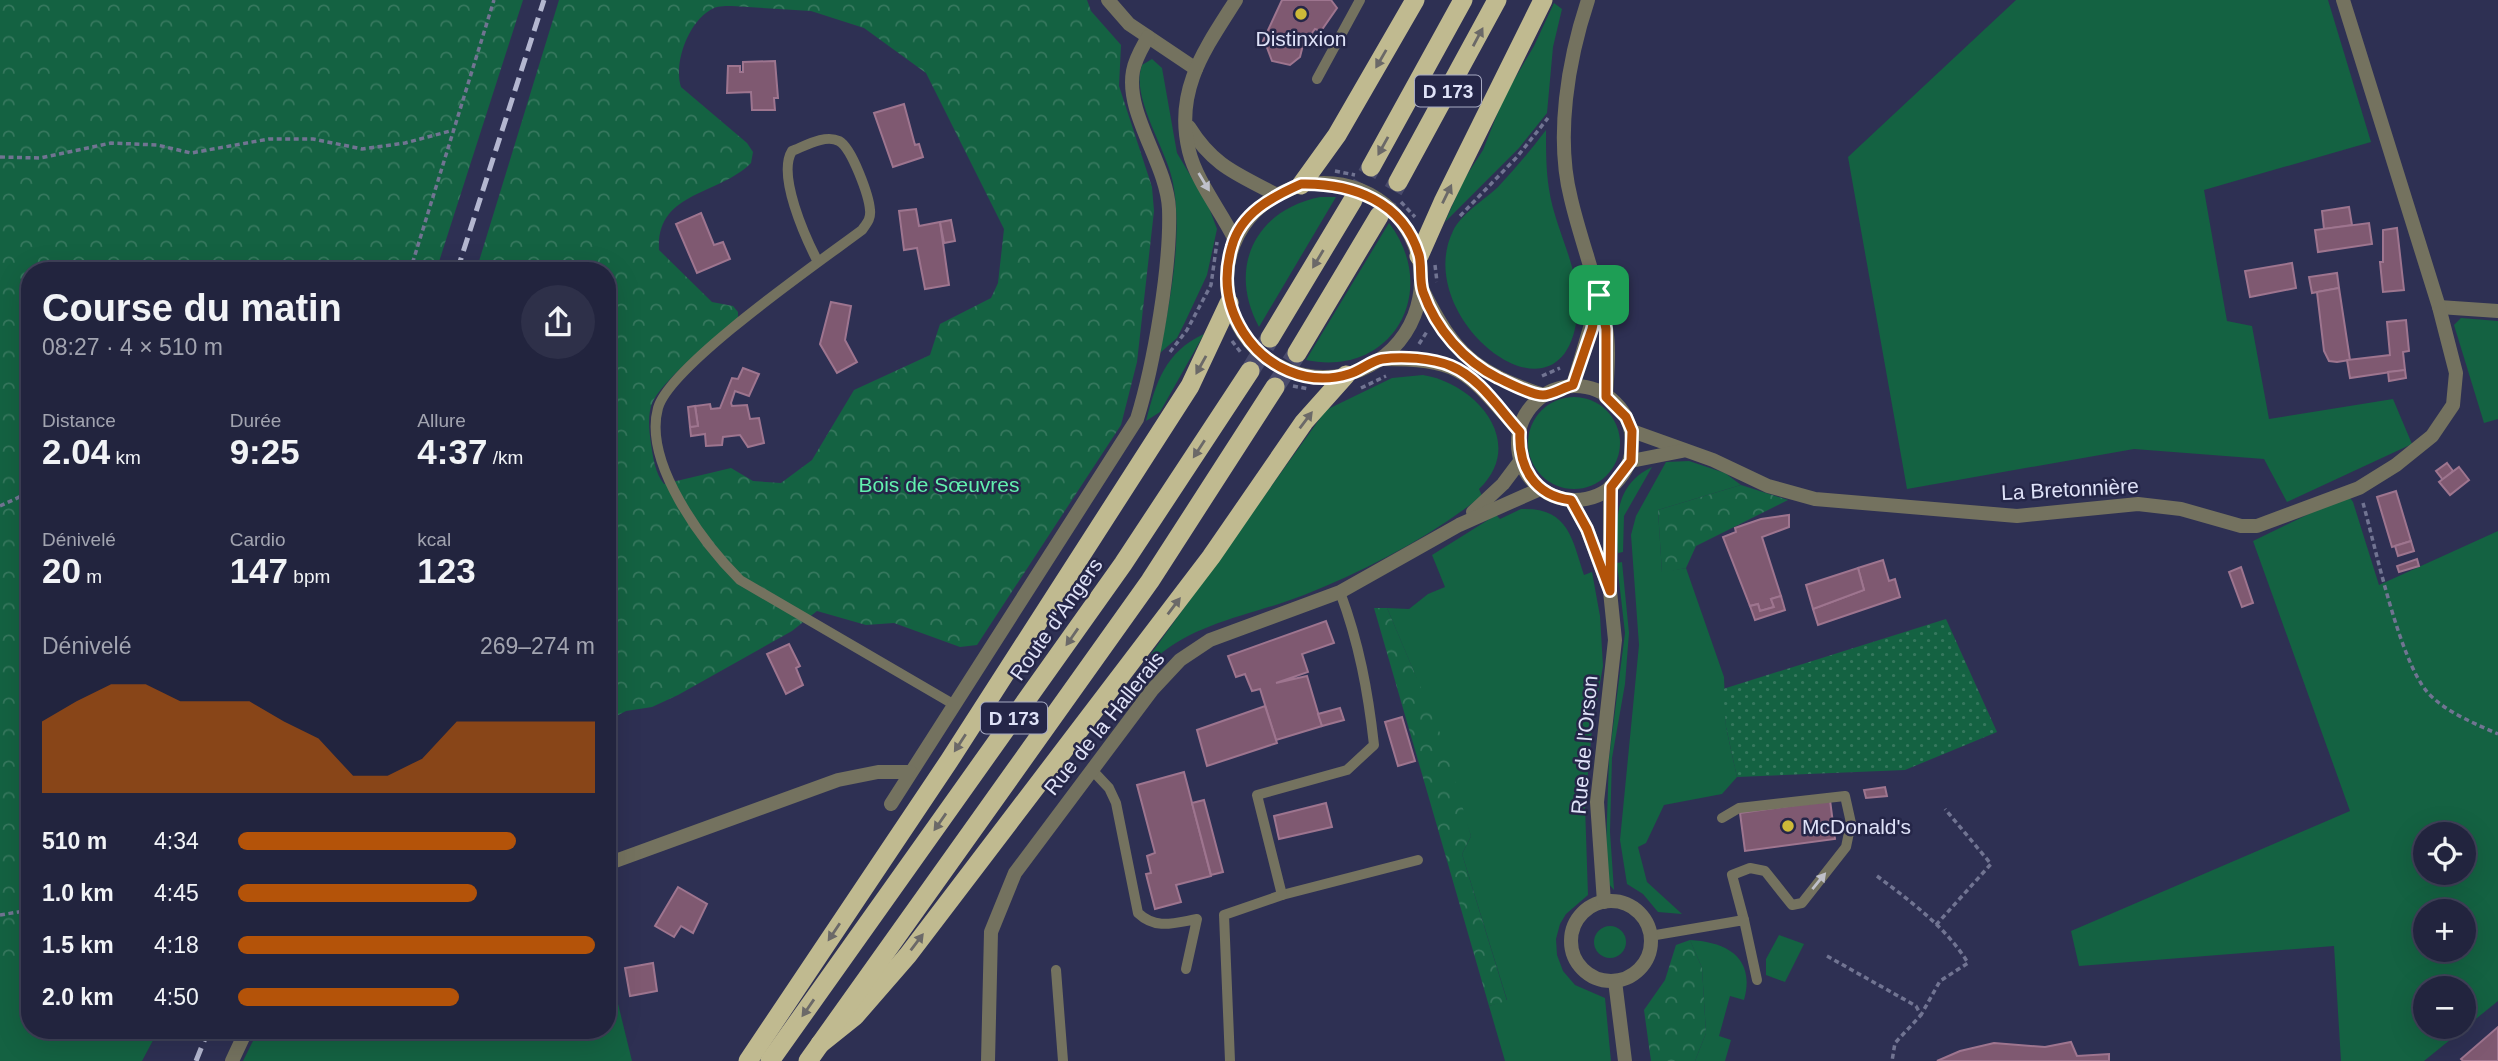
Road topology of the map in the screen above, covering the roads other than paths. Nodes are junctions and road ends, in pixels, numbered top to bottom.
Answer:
1 (1108, 0) edge
2 (1236, 0) edge
3 (1360, 0) edge
4 (1415, 0) edge
5 (1463, 0) edge
6 (1497, 0) edge
7 (1544, 0) edge
8 (1588, 0) edge
9 (2343, 0) edge
10 (1148, 37) junction
11 (1196, 69) junction
12 (1317, 79) dead end
13 (1186, 123) junction
14 (1371, 167) tunnel mouth
15 (1398, 182) tunnel mouth
16 (1301, 184) junction
17 (1278, 195) junction
18 (1353, 200) tunnel mouth
19 (1380, 216) tunnel mouth
20 (1234, 237) junction
21 (1419, 256) junction
22 (818, 262) junction
23 (1423, 291) junction
24 (1599, 295) junction
25 (1229, 303) junction
26 (2439, 307) junction
27 (2498, 311) edge
28 (1270, 338) tunnel mouth
29 (1297, 353) tunnel mouth
30 (1381, 359) junction
31 (1251, 371) tunnel mouth
32 (1346, 376) junction
33 (1573, 385) junction
34 (1275, 387) tunnel mouth
35 (1543, 395) junction
36 (1606, 397) junction
37 (1632, 431) junction
38 (1520, 432) junction
39 (1682, 451) junction
40 (1521, 460) junction
41 (1631, 461) junction
42 (1611, 487) junction
43 (1540, 489) junction
44 (1571, 500) junction
45 (1459, 525) junction
46 (1610, 591) junction
47 (1340, 592) junction
48 (953, 704) junction
49 (1093, 771) junction
50 (909, 772) junction
51 (891, 804) dead end
52 (1721, 818) dead end
53 (1418, 860) dead end
54 (616, 861) edge
55 (1282, 895) junction
56 (1604, 902) junction
57 (1745, 920) junction
58 (1650, 936) junction
59 (1186, 968) dead end
60 (1056, 970) dead end
61 (1757, 980) dead end
62 (1615, 981) junction
63 (242, 1039) edge
64 (820, 1044) junction
65 (232, 1061) edge
66 (748, 1061) edge
67 (770, 1061) edge
68 (808, 1061) edge
69 (988, 1061) edge
70 (1063, 1061) edge
71 (1230, 1061) edge
72 (1625, 1061) edge

1 - 10 street
2 - 11 street
3 - 12 lane
4 -> 16 highway
5 -> 14 highway, D 173
15 -> 6 highway, D 173
21 -> 7 highway
8 - 24 street
9 - 26 street, La Bretonnière
10 - 11 street
10 - 48 street
11 - 13 street
13 - 17 street
13 -> 20 street
16 - 17 street
16 - 21 street
17 - 20 street
18 -> 28 highway
19 - 29 highway
20 - 25 street
21 - 23 street
22 - 22 lane
22 - 48 lane
23 - 30 street
23 - 35 street
24 - 33 street
24 - 36 street
25 - 32 street
25 -> 66 highway
26 - 27 street
26 - 39 street, La Bretonnière
30 - 32 street
30 - 38 street
31 -> 67 highway, Route d'Angers / D 173
64 -> 32 highway
33 - 35 street
33 - 36 street
34 - 64 highway, D 173
35 - 38 street
36 - 37 street
37 - 39 street, La Bretonnière
37 - 41 street
38 - 40 street
39 - 41 street, La Bretonnière
40 - 43 street
40 - 45 street, Rue de la Hallerais
41 - 42 street
42 - 44 street
42 - 46 street, Rue de l'Orson
43 - 44 street
43 - 45 street, Rue de la Hallerais
44 - 46 street, Rue de l'Orson
45 - 47 street, Rue de la Hallerais
46 - 56 street, Rue de l'Orson
47 - 49 street, Rue de la Hallerais
47 - 55 lane
48 - 50 street
49 - 59 lane
49 - 69 street, Rue de la Hallerais
50 - 51 street
50 - 54 street
57 -> 52 lane
53 - 55 lane
55 - 71 lane
56 - 58 street
56 - 62 street
57 - 58 lane
57 - 61 lane
58 - 62 street
60 - 70 lane
62 - 72 street
63 - 65 street
64 - 68 highway, D 173

